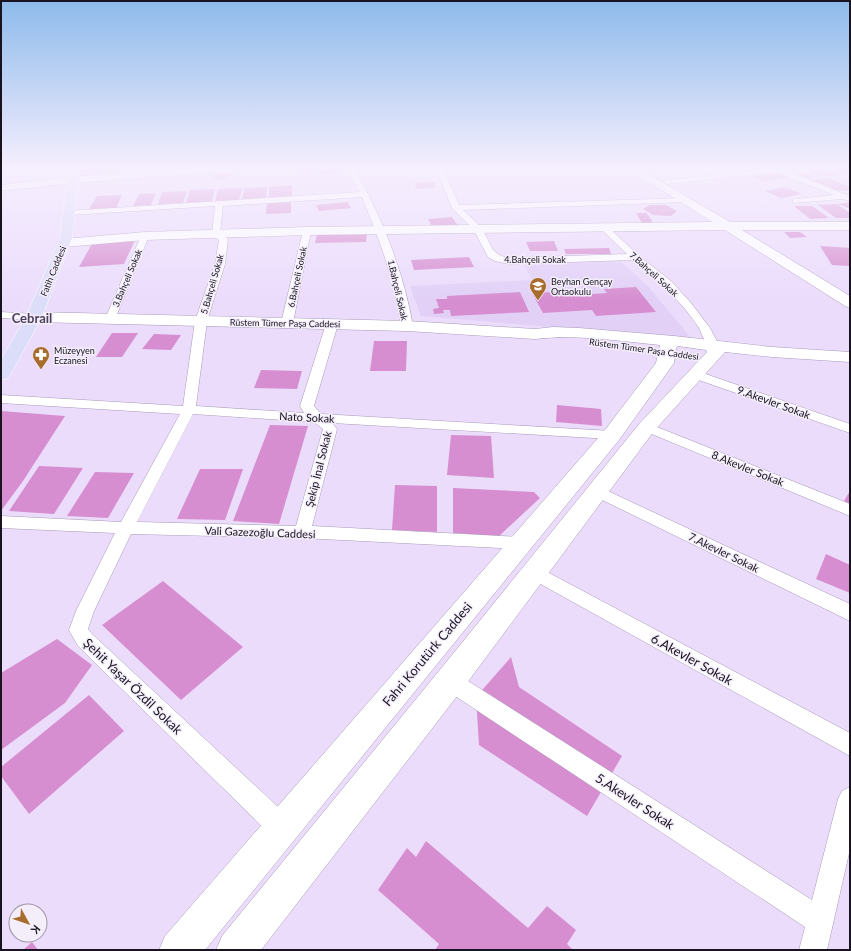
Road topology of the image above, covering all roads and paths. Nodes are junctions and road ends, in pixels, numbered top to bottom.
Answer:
1 (79, 212) edge
2 (218, 212) edge
3 (373, 212) edge
4 (460, 212) edge
5 (706, 212) edge
6 (723, 212) edge
7 (70, 213) joint
8 (728, 226) junction
9 (748, 226) junction
10 (850, 226) edge
11 (604, 228) junction
12 (379, 230) junction
13 (478, 230) junction
14 (307, 231) junction
15 (216, 234) junction
16 (144, 236) junction
17 (773, 240) dead end
18 (64, 243) junction
19 (635, 257) junction
20 (850, 303) edge
21 (1, 315) edge
22 (34, 317) junction
23 (110, 319) junction
24 (201, 321) junction
25 (287, 323) junction
26 (332, 324) junction
27 (406, 326) junction
28 (671, 347) junction
29 (850, 357) edge
30 (707, 359) junction
31 (850, 367) edge
32 (1, 375) edge
33 (1, 399) edge
34 (189, 410) junction
35 (316, 417) junction
36 (647, 427) junction
37 (850, 429) edge
38 (612, 435) junction
39 (597, 492) junction
40 (850, 510) edge
41 (1, 522) edge
42 (126, 528) junction
43 (302, 532) junction
44 (520, 543) junction
45 (534, 572) junction
46 (850, 613) edge
47 (450, 682) junction
48 (850, 745) edge
49 (850, 799) edge
50 (282, 828) junction
51 (819, 920) junction
52 (179, 950) edge
53 (236, 950) edge
54 (813, 950) edge

1 - 7 street
2 - 15 street, 5.Bahçeli Sokak
3 - 12 street, 1.Bahçeli Sokak
4 - 13 street, 4.Bahçeli Sokak
5 - 8 street
6 - 9 street
7 - 18 main road, Fatih Caddesi
8 - 9 street
8 - 11 street
8 - 20 street
9 - 10 street
9 - 17 street
11 - 13 street
11 - 19 street, 7.Bahçeli Sokak
12 - 13 street
12 - 14 street
12 - 27 street, 1.Bahçeli Sokak
13 - 19 street, 4.Bahçeli Sokak
14 - 15 street
14 - 25 street, 6.Bahçeli Sokak
15 - 16 street
15 - 24 street, 5.Bahçeli Sokak
16 - 18 street
16 - 23 street, 3.Bahçeli Sokak
18 - 22 main road, Fatih Caddesi
19 - 30 street, 7.Bahçeli Sokak
21 - 22 street
22 - 23 street, Rüstem Tümer Paşa Caddesi
22 - 32 main road, Fatih Caddesi
23 - 24 street, Rüstem Tümer Paşa Caddesi
24 - 25 street, Rüstem Tümer Paşa Caddesi
24 - 34 street
25 - 26 street, Rüstem Tümer Paşa Caddesi
26 - 27 street, Rüstem Tümer Paşa Caddesi
26 - 35 street, Şekip İnal Sokak
27 - 28 street, Rüstem Tümer Paşa Caddesi
28 - 30 street, Rüstem Tümer Paşa Caddesi
28 - 38 street, Fahri Korutürk Caddesi
29 - 30 street, Rüstem Tümer Paşa Caddesi
30 - 31 street, Rüstem Tümer Paşa Caddesi
30 - 36 street
30 - 37 street, 9.Akevler Sokak
33 - 34 street, Nato Sokak
34 - 35 street, Nato Sokak
34 - 42 street, Şehit Yaşar Özdil Sokak
35 - 38 street, Nato Sokak
35 - 43 street, Şekip İnal Sokak
36 - 39 street
36 - 40 street, 8.Akevler Sokak
38 - 44 street, Fahri Korutürk Caddesi
39 - 45 street
39 - 46 street, 7.Akevler Sokak
41 - 42 street, Vali Gazezoğlu Caddesi
42 - 43 street, Vali Gazezoğlu Caddesi
42 - 50 street, Şehit Yaşar Özdil Sokak
43 - 44 street, Vali Gazezoğlu Caddesi
44 - 50 street, Fahri Korutürk Caddesi
45 - 47 street
45 - 48 street, 6.Akevler Sokak
47 - 51 street, 5.Akevler Sokak
47 - 53 street
49 - 51 street
50 - 52 street, Fahri Korutürk Caddesi
51 - 54 street

